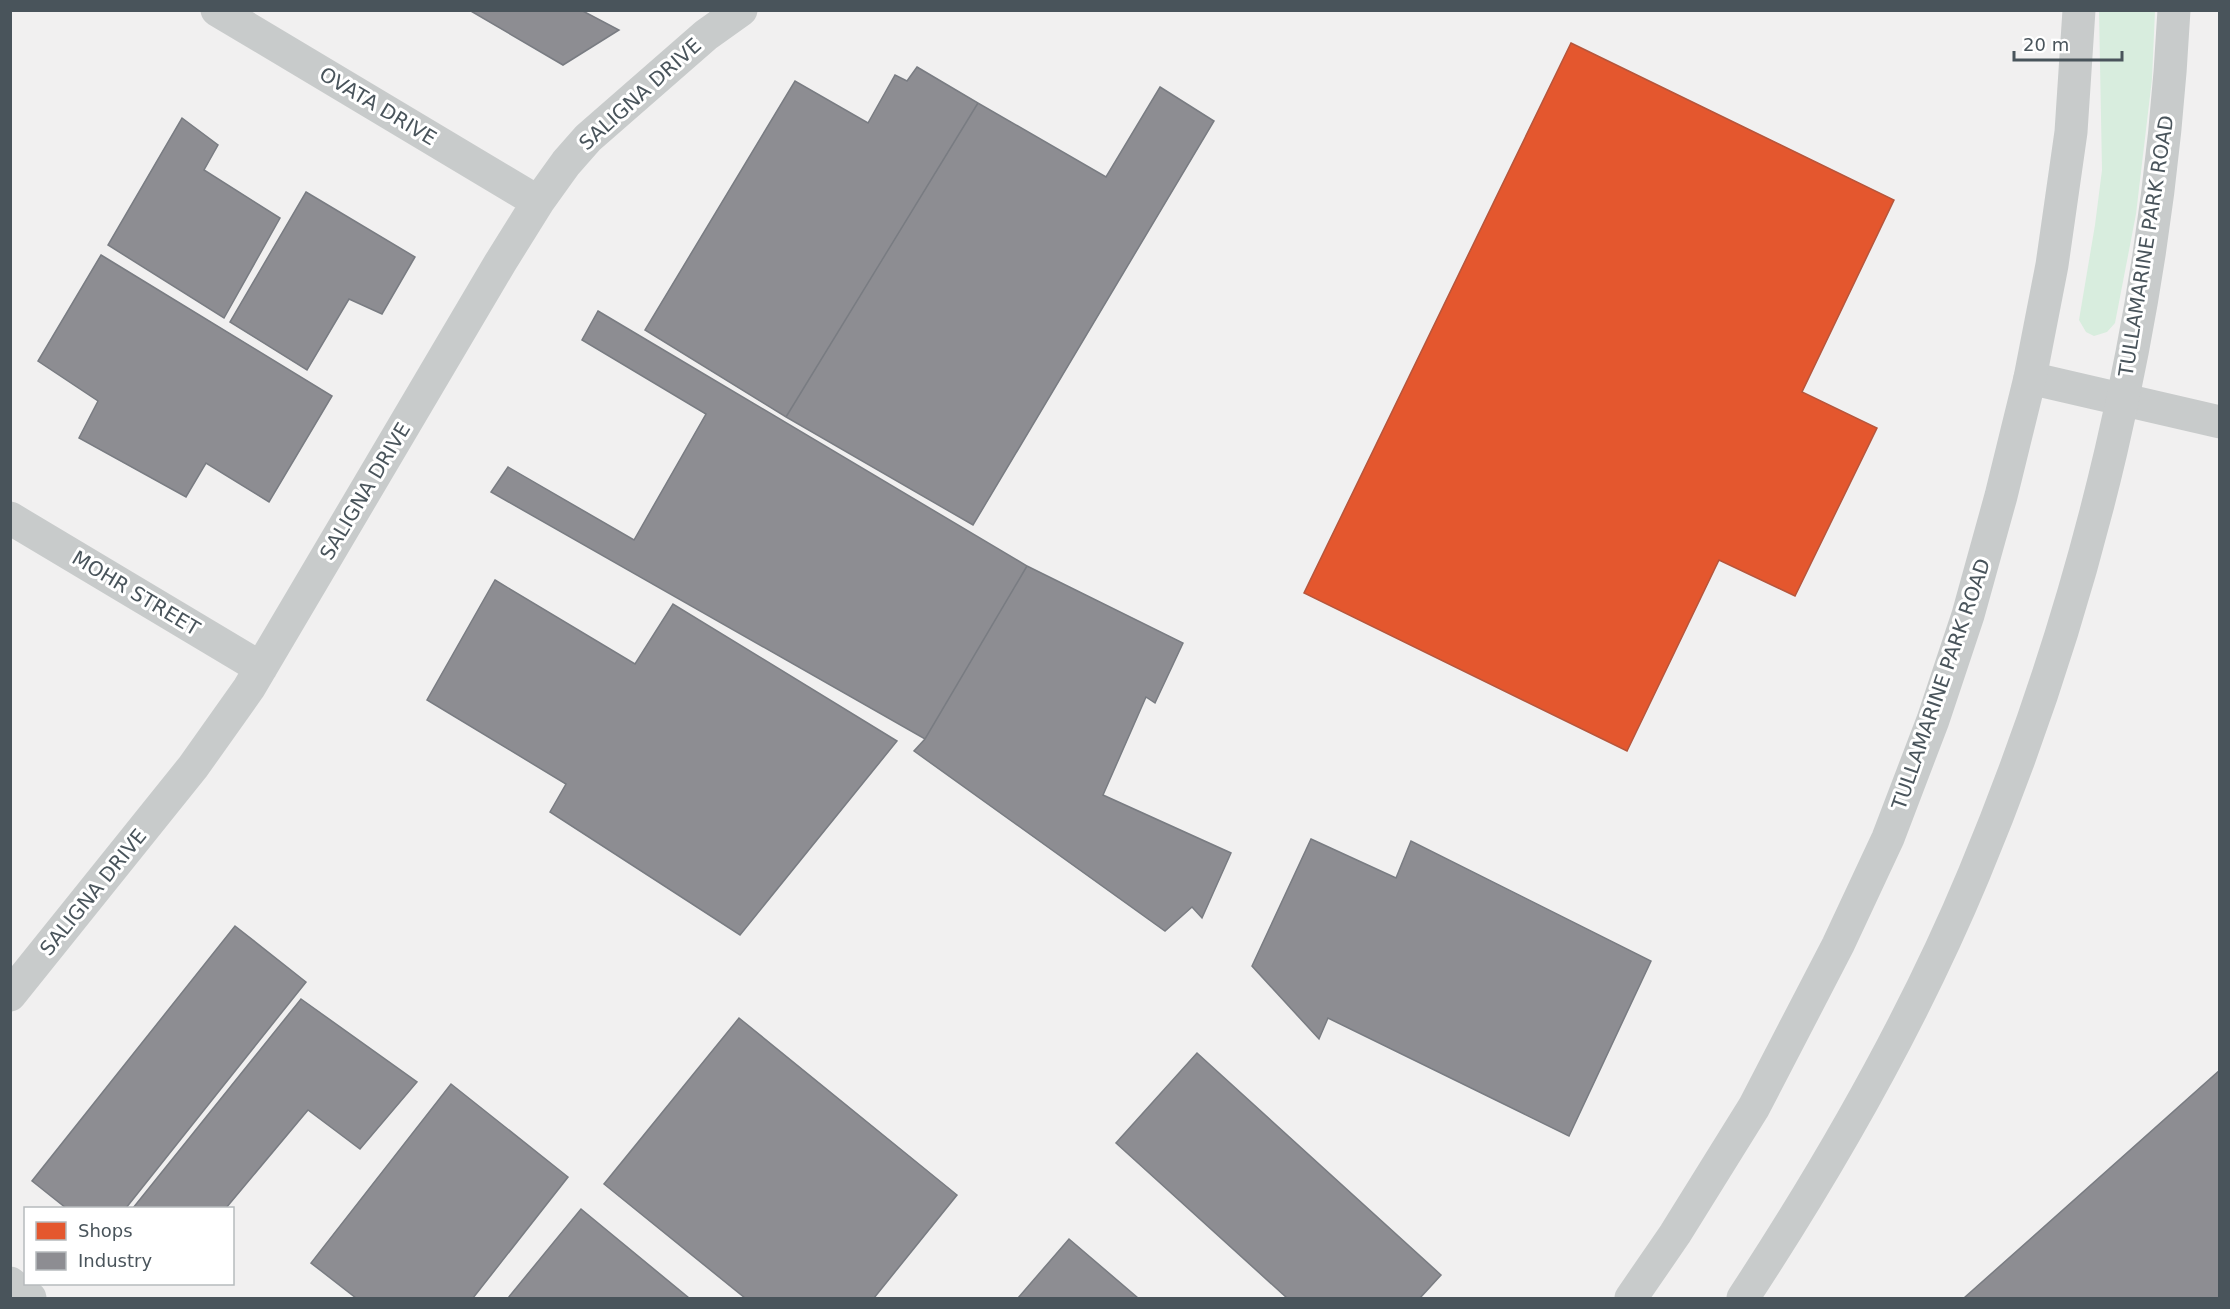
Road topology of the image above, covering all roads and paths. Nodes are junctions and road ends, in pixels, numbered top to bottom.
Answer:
1 (217, 10) edge
2 (741, 10) edge
3 (2079, 10) edge
4 (2174, 10) edge
5 (538, 202) junction
6 (2030, 378) junction
7 (2122, 400) junction
8 (2220, 422) edge
9 (10, 518) edge
10 (261, 668) junction
11 (10, 995) edge
12 (10, 1283) edge
13 (30, 1299) edge
14 (1631, 1299) edge
15 (1743, 1299) edge

1 - 5 street, OVATA DRIVE
2 - 5 street, SALIGNA DRIVE
3 - 6 street, TULLAMARINE PARK ROAD
4 - 7 street, TULLAMARINE PARK ROAD
5 - 10 street, SALIGNA DRIVE
6 - 7 street
6 - 14 street, TULLAMARINE PARK ROAD
7 - 8 street
7 - 15 street, TULLAMARINE PARK ROAD
9 - 10 street, MOHR STREET
10 - 11 street, SALIGNA DRIVE
12 - 13 street

